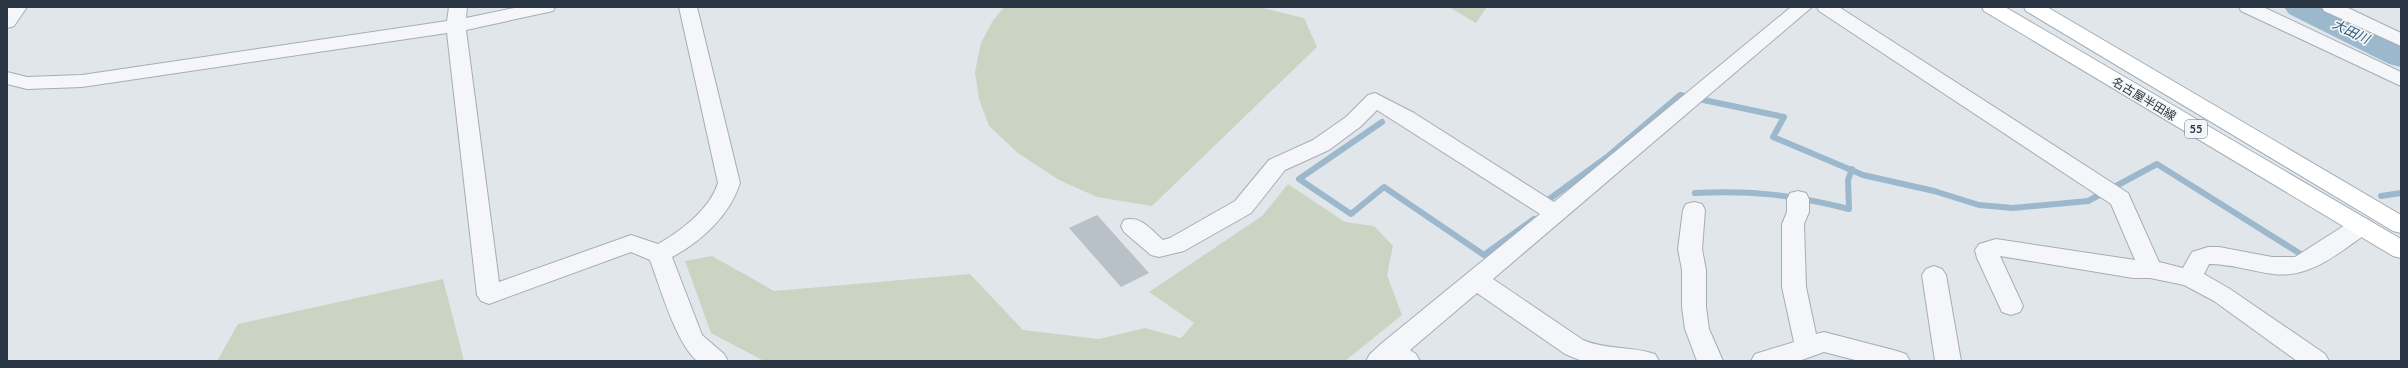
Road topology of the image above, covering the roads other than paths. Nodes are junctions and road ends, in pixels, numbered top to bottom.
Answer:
1 (18, 7) edge
2 (546, 7) edge
3 (688, 7) edge
4 (1803, 7) edge
5 (1826, 7) edge
6 (1991, 7) edge
7 (2033, 7) edge
8 (2248, 7) edge
9 (2332, 7) edge
10 (457, 17) edge
11 (7, 22) edge
12 (2401, 40) edge
13 (7, 78) edge
14 (2401, 80) edge
15 (1798, 199) dead end
16 (1694, 210) dead end
17 (1556, 214) junction
18 (2397, 219) edge
19 (1132, 226) dead end
20 (2361, 226) junction
21 (2401, 250) edge
22 (659, 254) junction
23 (2150, 269) junction
24 (1934, 275) dead end
25 (2190, 278) junction
26 (1476, 280) junction
27 (2011, 306) dead end
28 (1812, 347) junction
29 (1392, 357) edge
30 (1778, 359) edge
31 (715, 361) edge
32 (1646, 361) edge
33 (1710, 361) edge
34 (1897, 361) edge
35 (1948, 361) edge
36 (2316, 361) edge

1 - 11 street
2 - 10 street
3 - 22 street
4 - 17 street
5 - 23 street
6 - 20 main road, 名古屋半田線 / 55
7 - 18 main road, 名古屋半田線 / 55
8 - 14 street
9 - 12 street
10 - 13 street
10 - 22 street
15 - 28 street
16 - 33 street
17 - 19 street
17 - 26 street
20 - 21 main road, 名古屋半田線 / 55
20 - 25 street
22 - 31 street
23 - 25 street
23 - 27 street
24 - 35 street
25 - 36 street
26 - 29 street
26 - 32 street
28 - 30 street
28 - 34 street

